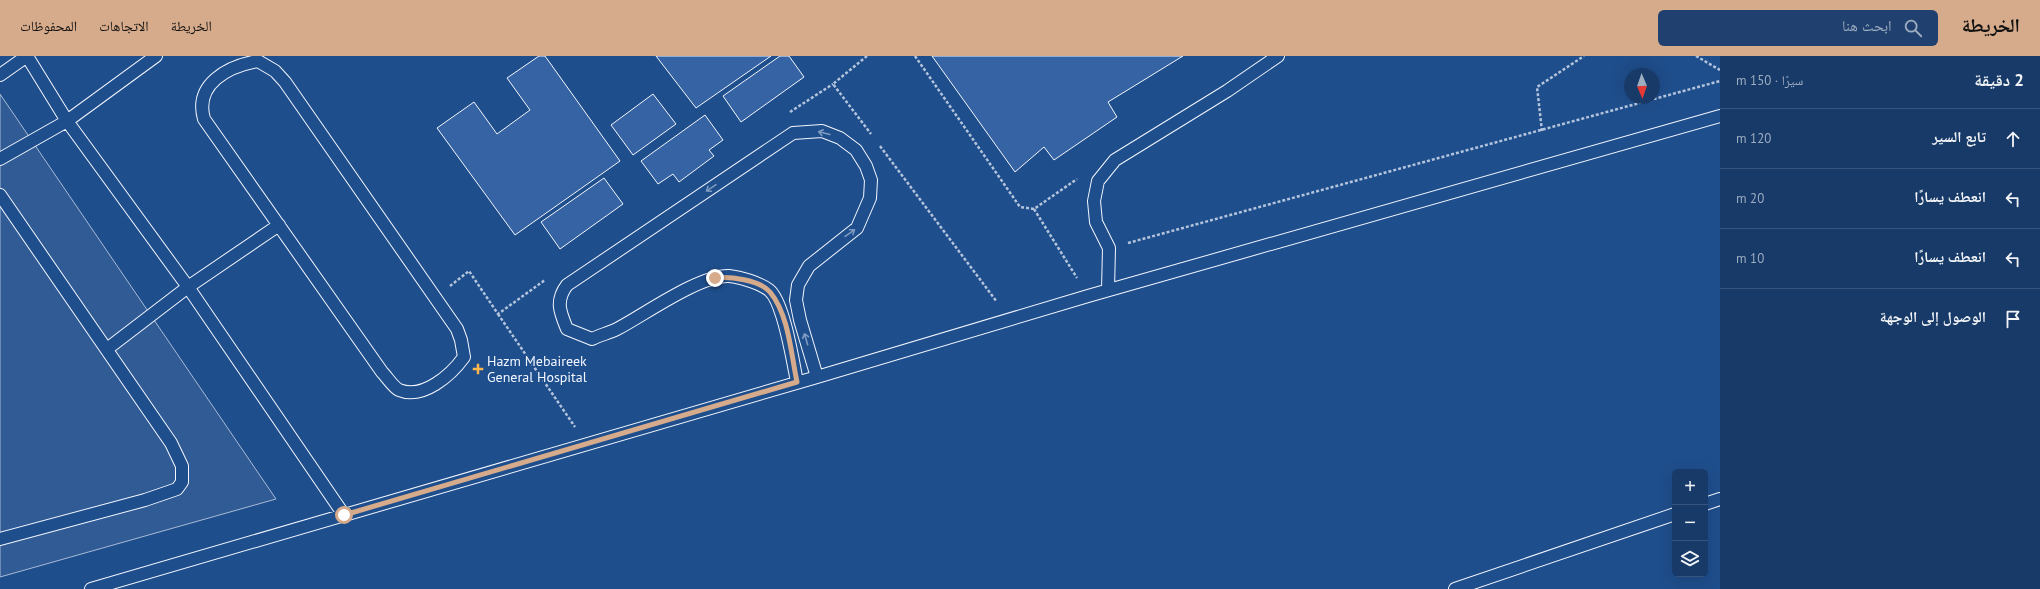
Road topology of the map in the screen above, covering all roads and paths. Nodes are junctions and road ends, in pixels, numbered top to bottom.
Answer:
1 (27, 56) edge
2 (156, 56) edge
3 (867, 56) edge
4 (915, 56) edge
5 (1278, 56) edge
6 (1584, 56) edge
7 (1696, 56) edge
8 (1720, 70) edge
9 (0, 75) edge
10 (1720, 81) edge
11 (833, 84) junction
12 (787, 114) dead end
13 (1720, 116) edge
14 (67, 121) junction
15 (1542, 131) junction
16 (0, 159) edge
17 (1078, 178) dead end
18 (0, 195) edge
19 (1034, 209) junction
20 (279, 225) junction
21 (1108, 248) junction
22 (549, 277) dead end
23 (188, 287) junction
24 (1108, 290) junction
25 (1088, 296) junction
26 (435, 297) junction
27 (498, 314) junction
28 (1009, 319) junction
29 (107, 349) junction
30 (817, 377) junction
31 (797, 382) junction
32 (582, 425) dead end
33 (1720, 499) edge
34 (1708, 503) edge
35 (344, 515) junction
36 (1672, 515) edge
37 (0, 539) edge
38 (91, 589) edge
39 (1454, 589) edge

1 - 9 lane
1 - 14 lane
2 - 14 lane
3 - 11 path
4 - 19 path
5 - 21 lane
6 - 15 path
7 - 8 path
10 - 15 path
11 - 12 path
11 - 28 path
13 - 24 lane
14 - 16 lane
14 - 23 lane
15 - 21 path
17 - 19 path
18 - 29 lane
19 - 25 path
20 - 23 lane
20 - 26 lane
20 - 26 lane
21 - 24 lane
22 - 27 path
23 - 29 lane
23 - 35 lane
24 - 25 lane
25 - 28 lane
26 - 27 path
27 - 32 path
28 - 30 lane
29 - 37 lane
30 - 31 lane
30 -> 31 lane
31 - 35 lane
33 - 34 lane
35 - 38 lane
36 - 39 lane

